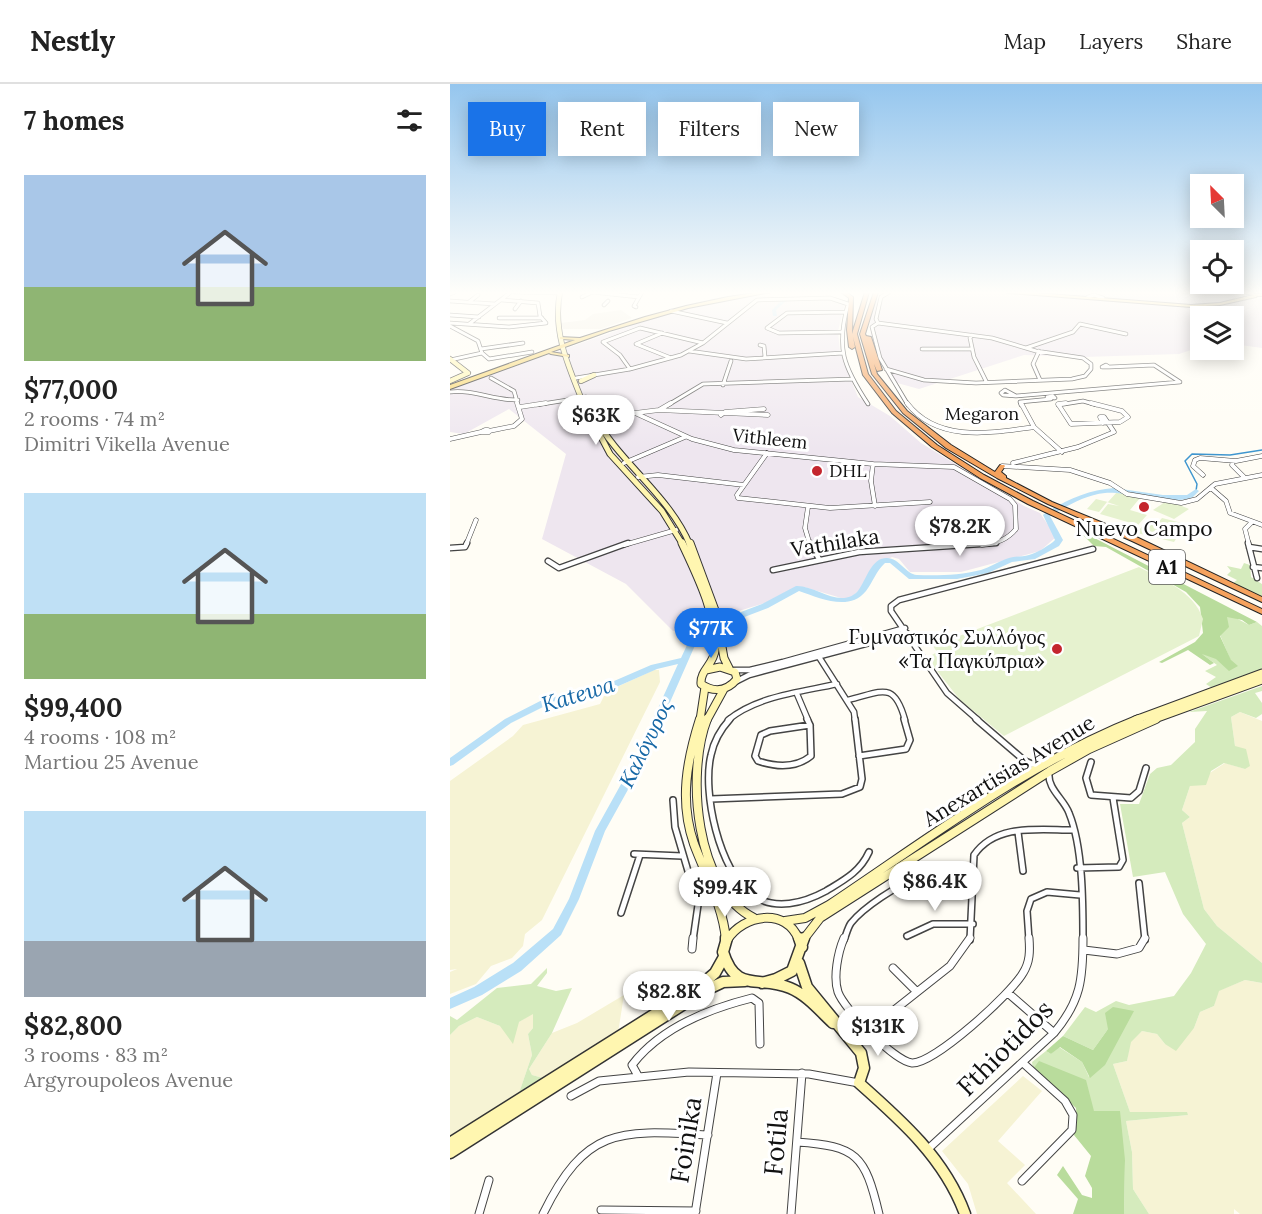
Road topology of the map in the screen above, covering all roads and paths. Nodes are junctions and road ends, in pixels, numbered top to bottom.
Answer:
1 (480, 345) edge
2 (514, 345) edge
3 (558, 345) edge
4 (564, 345) edge
5 (576, 345) edge
6 (606, 345) edge
7 (638, 345) edge
8 (700, 345) edge
9 (760, 345) dead end
10 (842, 345) edge
11 (851, 345) edge
12 (857, 345) edge
13 (864, 345) edge
14 (870, 345) joint
15 (875, 345) edge
16 (971, 345) edge
17 (1012, 345) edge
18 (1036, 345) edge
19 (1026, 348) junction
20 (922, 349) dead end
21 (971, 349) junction
22 (482, 351) junction
23 (689, 351) junction
24 (1039, 351) junction
25 (532, 352) dead end
26 (546, 352) junction
27 (843, 353) junction
28 (567, 354) junction
29 (765, 357) junction
30 (672, 358) junction
31 (450, 359) edge
32 (731, 361) junction
33 (1109, 367) dead end
34 (630, 369) junction
35 (886, 369) junction
36 (876, 374) junction
37 (594, 375) joint
38 (491, 378) dead end
39 (578, 379) junction
40 (853, 379) junction
41 (869, 379) junction
42 (915, 380) junction
43 (1040, 380) junction
44 (986, 381) junction
45 (894, 383) junction
46 (450, 384) edge
47 (723, 385) junction
48 (450, 392) edge
49 (1016, 396) dead end
50 (1049, 396) junction
51 (585, 398) junction
52 (518, 400) junction
53 (868, 405) dead end
54 (605, 406) junction
55 (520, 407) junction
56 (588, 407) junction
57 (764, 409) dead end
58 (659, 410) junction
59 (593, 413) junction
60 (635, 413) junction
61 (908, 413) junction
62 (721, 415) junction
63 (768, 415) dead end
64 (1103, 423) junction
65 (1108, 423) junction
66 (1034, 426) junction
67 (685, 436) junction
68 (450, 440) edge
69 (1062, 452) junction
70 (767, 453) junction
71 (1262, 456) edge
72 (966, 457) junction
73 (953, 458) joint
74 (1233, 461) junction
75 (624, 463) junction
76 (873, 464) junction
77 (1002, 466) junction
78 (954, 467) joint
79 (972, 471) joint
80 (1203, 475) dead end
81 (1262, 475) edge
82 (638, 477) junction
83 (1245, 478) junction
84 (744, 485) junction
85 (1211, 488) junction
86 (930, 502) dead end
87 (1057, 504) junction
88 (875, 506) junction
89 (808, 507) junction
90 (1082, 518) junction
91 (476, 520) dead end
92 (1252, 522) junction
93 (1071, 523) junction
94 (1262, 525) edge
95 (676, 530) junction
96 (1132, 539) junction
97 (1250, 547) junction
98 (450, 548) edge
99 (1093, 549) dead end
100 (1262, 549) edge
101 (819, 559) junction
102 (548, 561) dead end
103 (1253, 567) junction
104 (1262, 568) edge
105 (772, 570) dead end
106 (1257, 578) dead end
107 (1262, 601) edge
108 (1262, 612) edge
109 (1262, 618) edge
110 (715, 625) junction
111 (906, 630) junction
112 (811, 654) junction
113 (819, 657) junction
114 (730, 669) junction
115 (706, 670) junction
116 (1262, 673) edge
117 (1262, 680) edge
118 (735, 682) junction
119 (837, 684) junction
120 (705, 687) junction
121 (724, 689) junction
122 (797, 694) junction
123 (848, 700) junction
124 (810, 725) junction
125 (859, 756) junction
126 (1025, 761) junction
127 (1090, 762) dead end
128 (1146, 768) dead end
129 (1046, 769) junction
130 (1031, 778) junction
131 (1051, 785) junction
132 (1113, 798) junction
133 (711, 799) junction
134 (673, 800) dead end
135 (1073, 830) junction
136 (1018, 832) junction
137 (869, 852) dead end
138 (682, 856) junction
139 (1077, 868) junction
140 (1023, 870) dead end
141 (1139, 883) dead end
142 (972, 884) junction
143 (1080, 895) junction
144 (621, 913) dead end
145 (755, 918) junction
146 (785, 921) junction
147 (973, 924) junction
148 (907, 936) dead end
149 (726, 940) junction
150 (692, 949) dead end
151 (803, 949) junction
152 (1084, 950) junction
153 (724, 957) junction
154 (799, 963) junction
155 (893, 968) dead end
156 (745, 981) junction
157 (762, 983) junction
158 (704, 988) junction
159 (917, 992) junction
160 (1008, 993) junction
161 (869, 1030) junction
162 (1054, 1033) junction
163 (851, 1039) junction
164 (760, 1044) dead end
165 (1023, 1063) junction
166 (717, 1073) junction
167 (802, 1073) junction
168 (637, 1074) junction
169 (859, 1083) junction
170 (571, 1096) dead end
171 (708, 1135) junction
172 (797, 1142) junction
173 (450, 1143) edge
174 (927, 1150) junction
175 (450, 1153) edge
176 (489, 1180) dead end
177 (1022, 1181) dead end
178 (601, 1210) dead end
179 (695, 1213) edge
180 (479, 1214) edge
181 (543, 1214) edge
182 (791, 1214) edge
183 (879, 1214) edge
184 (965, 1214) edge

1 - 22 street
2 - 22 street
3 - 26 main road
4 - 28 main road
5 - 28 main road
6 - 34 street
7 - 30 street
8 - 23 street
9 - 29 street
10 - 27 street
11 - 41 highway
12 - 41 highway
13 - 36 highway, A1
14 - 36 highway
14 - 61 highway
15 - 35 street, Megaron
16 - 21 street
17 - 19 street
18 - 19 street
19 - 24 street
20 - 21 street
21 - 44 street
22 - 25 street
22 - 31 street
23 - 30 street
23 - 32 street
24 - 43 street
24 - 43 street
26 - 28 main road
26 - 46 main road
27 - 29 street
27 - 40 street
28 - 39 main road
29 - 32 street
30 - 34 street
31 - 46 main road
32 - 47 street
33 - 50 street
34 - 37 street
35 - 42 street
35 - 45 street, Megaron
36 - 61 highway, A1
37 - 39 main road
38 - 52 street
39 - 51 main road
40 - 47 street
40 - 53 street
41 - 73 highway
42 - 44 street
42 - 45 street
43 - 44 street
45 - 66 street, Megaron
47 - 58 street
48 - 52 street
49 - 50 street
50 - 66 street
51 - 54 main road
51 - 55 street
51 - 56 main road
52 - 55 street
54 - 56 street, Vithleem
54 - 59 main road
54 - 60 street, Vithleem
55 - 68 street
56 - 59 main road
56 - 95 main road
57 - 62 street
58 - 60 street
58 - 62 street
59 - 75 main road
60 - 67 street, Vithleem
61 - 72 highway, A1
62 - 63 street
64 - 65 street
64 - 65 street
64 - 65 street
65 - 69 street
66 - 69 street
67 - 70 street, Vithleem
67 - 75 street
69 - 77 street
70 - 76 street, Vithleem
70 - 84 street
71 - 74 street
72 - 77 highway
72 - 87 highway, A1
73 - 79 highway
74 - 80 street
74 - 83 street
75 - 82 main road
76 - 78 street, Vithleem
76 - 88 street
77 - 85 street
77 - 87 highway
78 - 101 street, Vathilaka
79 - 93 highway
81 - 83 street
82 - 84 street
82 - 110 main road
83 - 85 street
84 - 89 street
85 - 92 street
86 - 88 street
87 - 90 highway, A1
87 - 96 highway
88 - 89 street
89 - 101 street
90 - 96 highway
90 - 107 highway, A1
91 - 98 street
92 - 94 street
92 - 97 street
93 - 108 highway, A1
93 - 109 highway
95 - 102 street
95 - 110 main road
96 - 107 highway
97 - 100 street
97 - 103 street
99 - 111 street
101 - 105 street, Vathilaka
103 - 104 street
103 - 106 street
110 - 114 main road
110 - 115 main road
111 - 112 street
111 - 113 street
111 - 126 street
112 - 113 street
112 - 114 street
113 - 118 street
113 - 119 street
114 - 115 main road
114 - 118 main road
115 - 120 main road
116 - 129 main road, Anexartisias Avenue
117 - 129 main road, Anexartisias Avenue
118 - 121 main road
119 - 122 street
119 - 123 street
120 - 121 main road
120 - 149 main road
121 - 145 main road
122 - 124 street
122 - 133 street
123 - 125 street
123 - 125 street
124 - 124 street
125 - 133 street
126 - 129 street
126 - 130 street
127 - 132 street
128 - 132 street
129 - 130 main road, Anexartisias Avenue
129 - 131 street, Fthiotidos
130 - 131 street
130 - 146 main road, Anexartisias Avenue
130 - 151 main road, Anexartisias Avenue
131 - 135 street, Fthiotidos
132 - 139 street
133 - 137 street
134 - 138 street
135 - 136 street
135 - 139 street, Fthiotidos
136 - 140 street
136 - 142 street
138 - 144 street
138 - 150 street
139 - 143 street, Fthiotidos
141 - 152 street
142 - 147 street
142 - 161 street
143 - 152 street, Fthiotidos
143 - 160 street
145 - 146 main road
145 - 149 main road
146 - 151 main road
147 - 148 street
147 - 159 street
149 - 153 main road
151 - 154 main road
152 - 162 street, Fthiotidos
153 - 156 main road
153 - 158 main road
154 - 157 main road
154 - 163 main road
155 - 159 street
156 - 157 main road
156 - 158 main road
157 - 163 main road
158 - 173 main road
158 - 175 main road
159 - 161 street
160 - 161 street
160 - 162 street
162 - 165 street, Fthiotidos
163 - 169 main road
164 - 168 street
165 - 174 street, Fthiotidos
165 - 177 street
166 - 167 street
166 - 168 street
166 - 171 street, Foinika
167 - 169 street
167 - 172 street, Fotila
168 - 170 street
169 - 174 main road
171 - 179 street, Foinika
171 - 181 street
172 - 182 street, Fotila
172 - 183 street
174 - 184 main road
176 - 180 street
178 - 179 street

